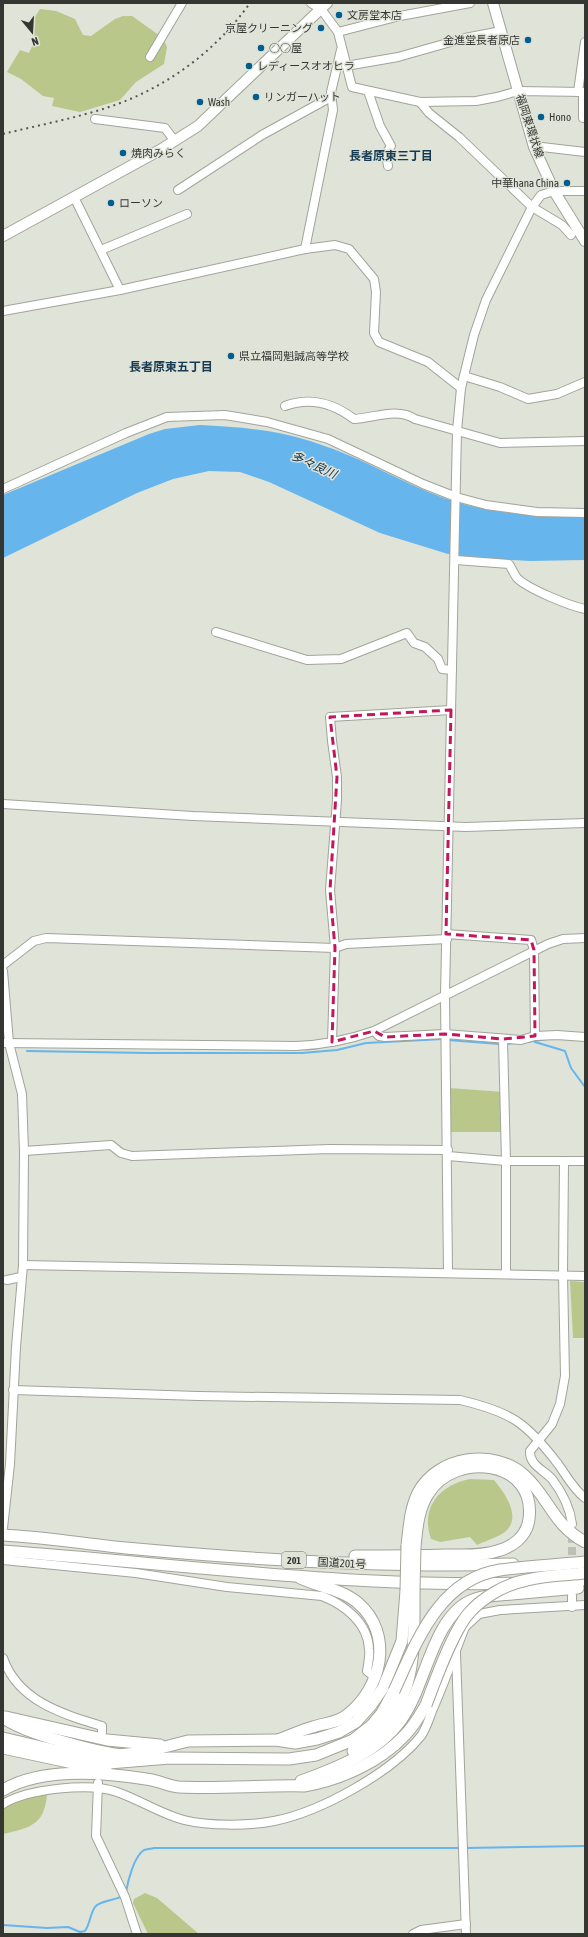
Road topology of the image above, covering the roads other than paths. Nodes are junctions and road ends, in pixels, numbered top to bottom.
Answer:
1 (182, 3) edge
2 (312, 3) edge
3 (470, 3) edge
4 (493, 3) edge
5 (324, 6) edge
6 (501, 31) junction
7 (338, 32) junction
8 (585, 42) edge
9 (342, 47) junction
10 (150, 57) dead end
11 (346, 66) junction
12 (368, 91) junction
13 (518, 91) junction
14 (582, 92) edge
15 (331, 97) junction
16 (420, 102) junction
17 (585, 118) edge
18 (96, 119) dead end
19 (174, 140) junction
20 (534, 148) junction
21 (585, 152) edge
22 (388, 166) dead end
23 (178, 190) dead end
24 (554, 191) junction
25 (585, 191) edge
26 (74, 197) junction
27 (532, 207) junction
28 (187, 214) dead end
29 (571, 235) dead end
30 (3, 236) edge
31 (585, 241) edge
32 (305, 249) junction
33 (101, 250) junction
34 (120, 290) junction
35 (3, 311) edge
36 (464, 376) junction
37 (585, 382) edge
38 (461, 388) junction
39 (285, 406) dead end
40 (457, 431) junction
41 (585, 441) edge
42 (3, 490) edge
43 (456, 497) junction
44 (585, 513) edge
45 (456, 560) junction
46 (585, 609) edge
47 (216, 632) dead end
48 (452, 670) junction
49 (451, 710) junction
50 (3, 804) edge
51 (335, 822) junction
52 (585, 822) edge
53 (449, 826) junction
54 (447, 937) junction
55 (585, 938) edge
56 (335, 948) junction
57 (534, 950) junction
58 (3, 965) edge
59 (3, 971) edge
60 (445, 995) junction
61 (374, 1031) junction
62 (445, 1034) junction
63 (535, 1036) junction
64 (585, 1037) edge
65 (503, 1039) junction
66 (332, 1042) junction
67 (6, 1043) edge
68 (24, 1151) junction
69 (448, 1153) junction
70 (585, 1160) edge
71 (506, 1161) junction
72 (564, 1161) junction
73 (23, 1265) junction
74 (448, 1273) junction
75 (506, 1274) junction
76 (563, 1275) junction
77 (585, 1276) edge
78 (21, 1278) junction
79 (7, 1280) dead end
80 (13, 1390) junction
81 (539, 1440) junction
82 (585, 1498) edge
83 (572, 1524) tunnel mouth
84 (3, 1528) edge
85 (585, 1542) edge
86 (411, 1546) junction
87 (3, 1551) edge
88 (3, 1560) edge
89 (279, 1560) junction
90 (585, 1560) edge
91 (585, 1573) edge
92 (293, 1576) junction
93 (585, 1580) edge
94 (585, 1587) edge
95 (410, 1591) junction
96 (572, 1596) dead end
97 (585, 1605) edge
98 (572, 1607) junction
99 (456, 1650) junction
100 (3, 1658) edge
101 (371, 1674) dead end
102 (426, 1687) dead end
103 (441, 1691) junction
104 (3, 1716) edge
105 (102, 1732) dead end
106 (3, 1738) edge
107 (276, 1740) junction
108 (167, 1746) junction
109 (3, 1748) edge
110 (118, 1755) junction
111 (170, 1758) junction
112 (125, 1776) junction
113 (312, 1777) junction
114 (290, 1785) junction
115 (98, 1786) junction
116 (3, 1790) edge
117 (3, 1804) edge
118 (466, 1924) junction
119 (137, 1934) edge
120 (413, 1934) edge
121 (466, 1934) edge

1 - 10 street
2 - 5 street
3 - 7 street
4 - 6 main road, 福岡東環状線
5 - 7 street
5 - 19 main road
6 - 11 street
6 - 13 main road, 福岡東環状線
7 - 9 street
8 - 14 street
9 - 11 street
9 - 15 street
11 - 12 street
12 - 16 street
12 - 22 street
13 - 14 street
13 - 16 street
13 - 20 main road, 福岡東環状線
14 - 17 street
15 - 23 street
15 - 32 street
16 - 27 street
18 - 19 street
19 - 26 main road
20 - 21 street
20 - 24 main road, 福岡東環状線
24 - 25 street
24 - 27 street
24 - 31 main road, 福岡東環状線
26 - 30 main road
26 - 33 street
27 - 29 street
27 - 36 street
28 - 33 street
32 - 34 street
32 - 38 street
33 - 34 street
34 - 35 street
36 - 37 street
36 - 38 street
38 - 40 street
39 - 40 street
40 - 41 street
40 - 43 street
42 - 43 street
43 - 44 street
43 - 45 street
45 - 46 street
45 - 48 street
47 - 48 street
48 - 49 street
49 - 51 street
49 - 53 street
50 - 51 street
51 - 53 street
51 - 56 street
52 - 53 street
53 - 54 street
54 - 56 street
54 - 57 street
54 - 60 street
55 - 57 street
56 - 58 street
56 - 66 street
57 - 60 street
57 - 63 street
59 - 67 street
60 - 61 street
60 - 62 street
61 - 62 street
61 - 66 street
62 - 65 street
62 - 69 street
63 - 64 street
63 - 65 street
65 - 71 street
66 - 67 street
67 - 68 street
68 - 69 street
68 - 73 street
69 - 71 street
69 - 74 street
70 - 72 street
71 - 72 street
71 - 75 street
72 - 76 street
73 - 74 street
73 - 78 street
74 - 75 street
75 - 76 street
76 - 77 street
76 - 81 street
78 - 79 street
78 - 80 street
80 - 81 street
80 - 84 street
81 - 82 street
81 - 83 street
84 - 89 highway, 国道201号 / 201
85 - 86 highway
86 - 89 highway
86 - 95 highway, bridge
87 - 92 highway, 国道201号 / 201
88 - 101 street
89 - 90 highway, 国道201号 / 201
90 - 111 highway, bridge
91 - 114 highway, bridge
92 - 93 highway, 国道201号 / 201
92 - 107 highway
94 - 113 highway
95 - 107 highway
95 - 113 highway
96 - 98 street
97 - 98 street
98 - 99 street
99 - 103 street
99 - 118 street
100 - 105 street
102 - 103 street
103 - 115 street
104 - 108 highway
104 - 110 highway
106 - 111 highway
107 - 108 highway
108 - 110 highway
109 - 112 highway
110 - 111 highway
112 - 114 highway
112 - 116 highway
113 - 114 highway
115 - 117 street
115 - 119 street
118 - 120 street
118 - 121 street

